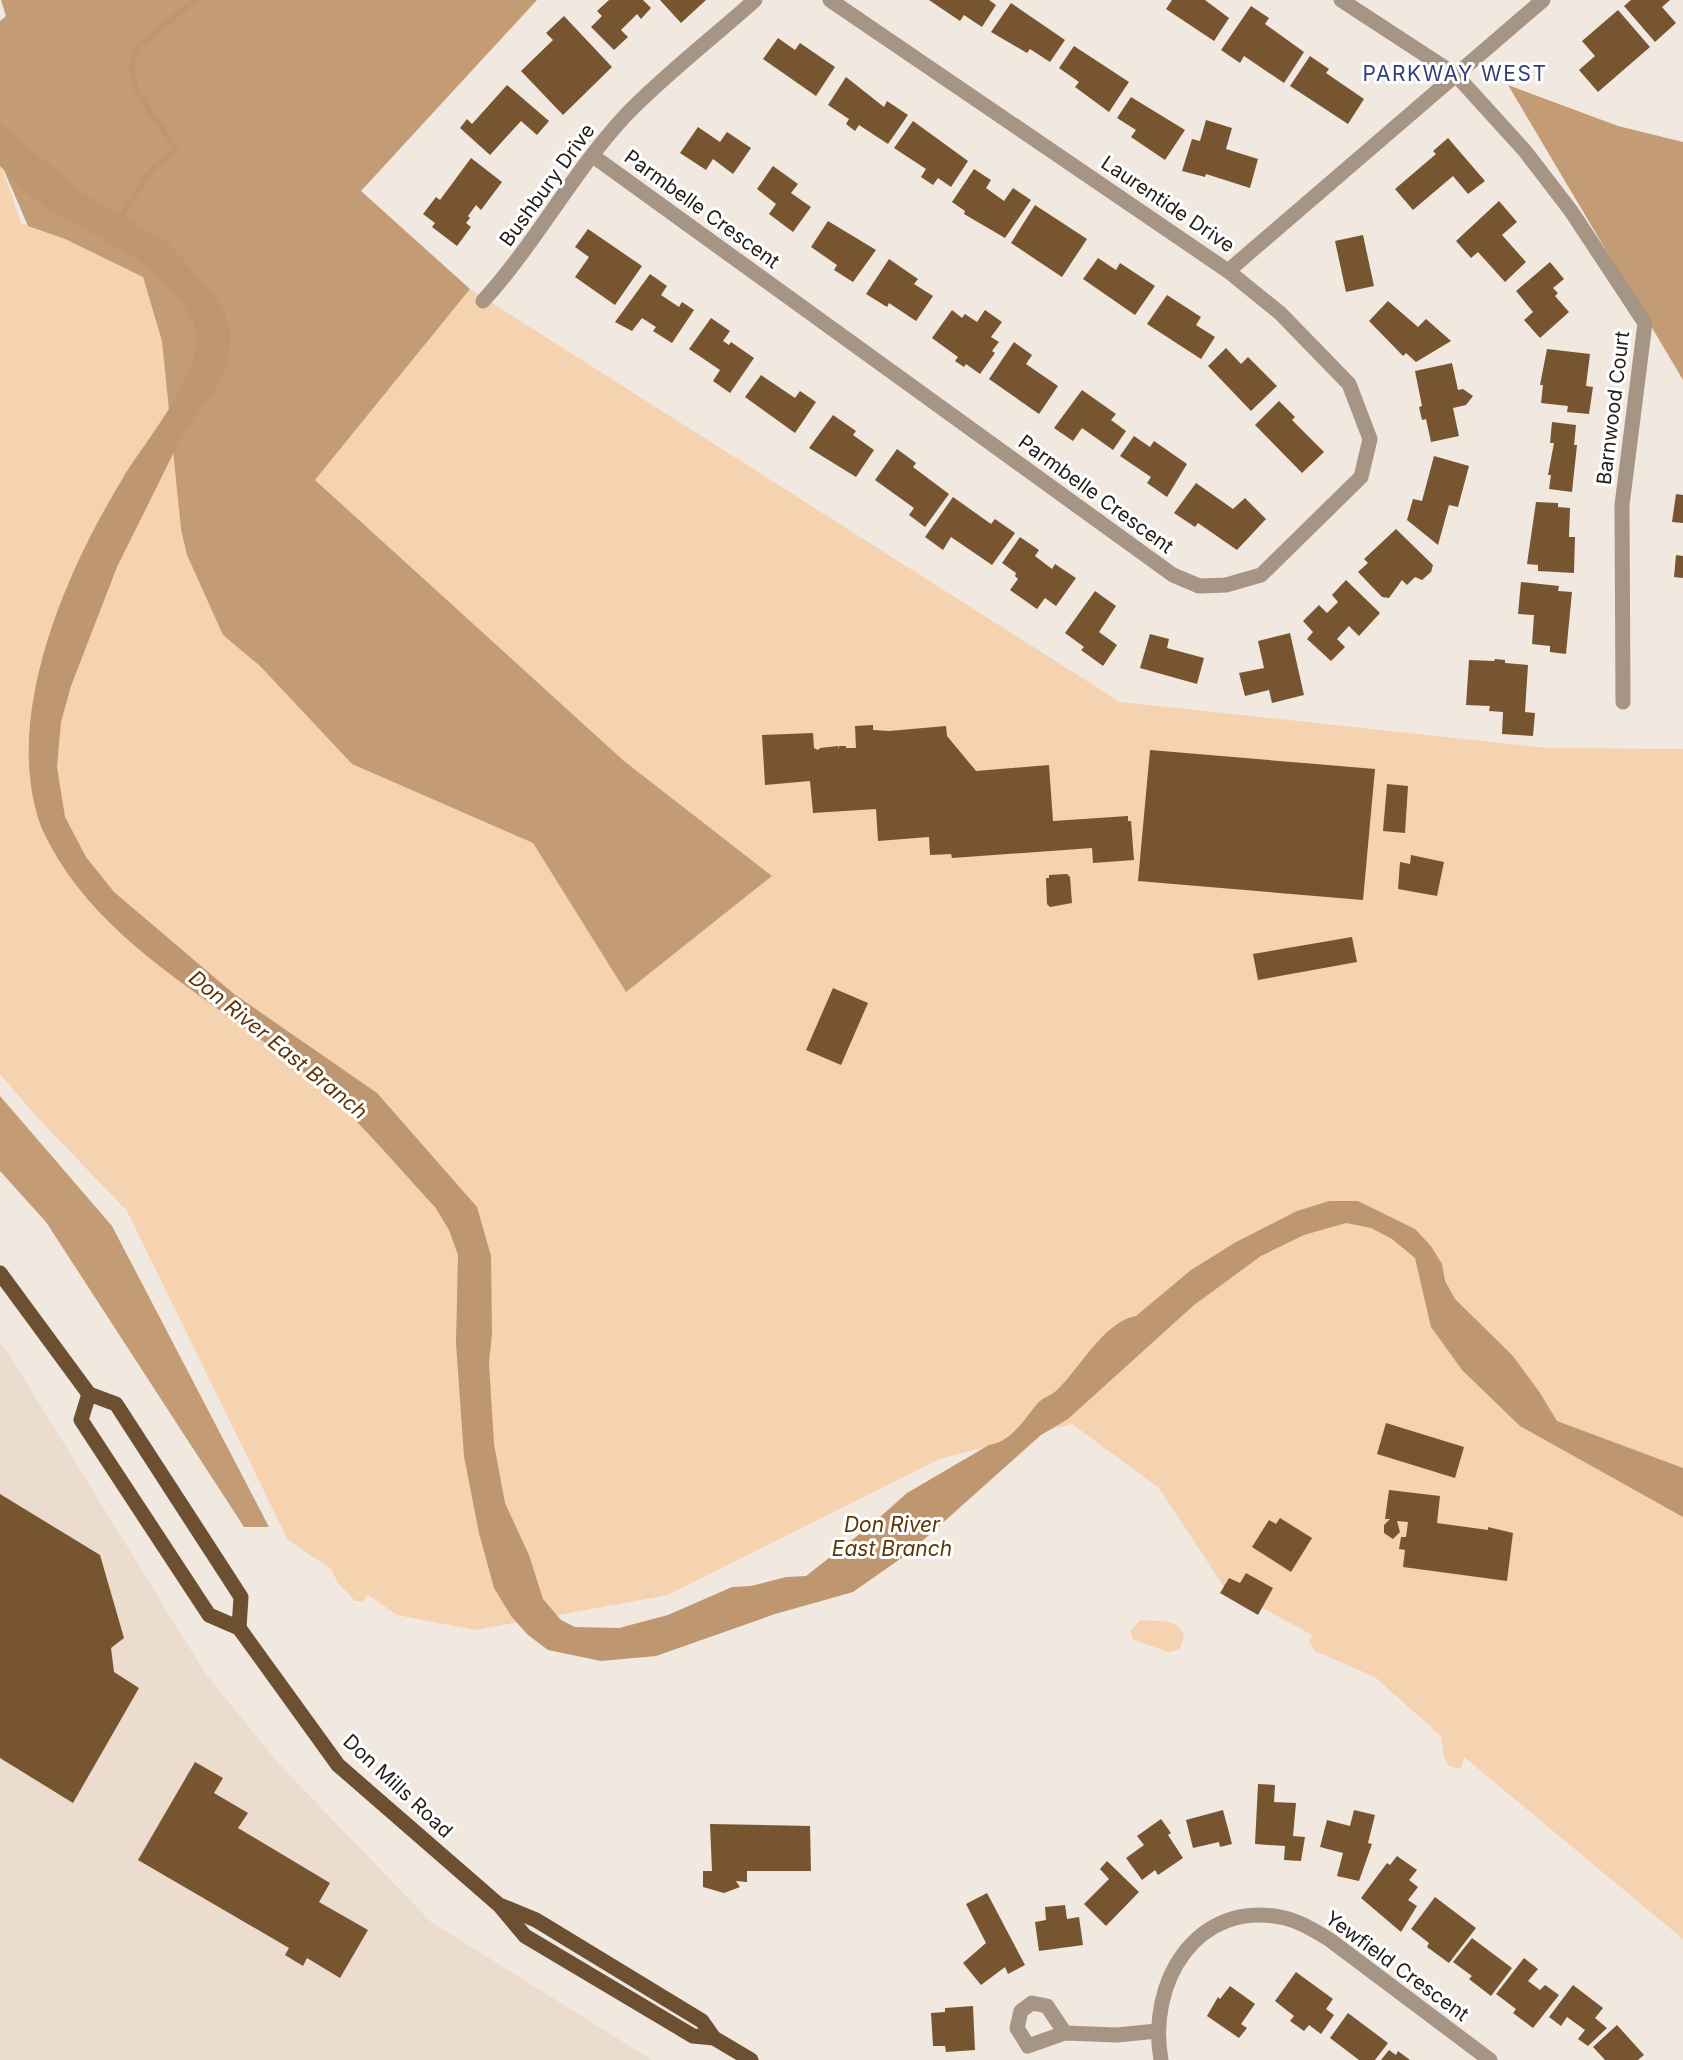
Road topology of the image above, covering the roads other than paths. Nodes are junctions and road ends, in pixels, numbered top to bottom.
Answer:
1 (755, 0) edge
2 (830, 0) edge
3 (1341, 0) edge
4 (1543, 0) edge
5 (1456, 75) junction
6 (593, 156) junction
7 (1228, 271) junction
8 (483, 301) dead end
9 (1623, 702) dead end
10 (0, 1274) edge
11 (89, 1394) junction
12 (239, 1628) junction
13 (1157, 2031) junction
14 (1065, 2033) dead end
15 (750, 2060) edge
16 (1161, 2060) edge
17 (1490, 2060) edge

1 - 6 street, Bushbury Drive
2 - 7 street, Laurentide Drive
3 - 5 street, Barnwood Court
4 - 5 street, Laurentide Drive
5 - 7 street, Laurentide Drive
5 - 9 street, Barnwood Court
6 - 7 street, Parmbelle Crescent
6 - 8 street, Bushbury Drive
10 - 11 main road
11 - 12 main road
11 - 12 main road
12 - 15 main road, Don Mills Road
13 - 14 street
13 - 16 street, Yewfield Crescent
13 - 17 street, Yewfield Crescent

